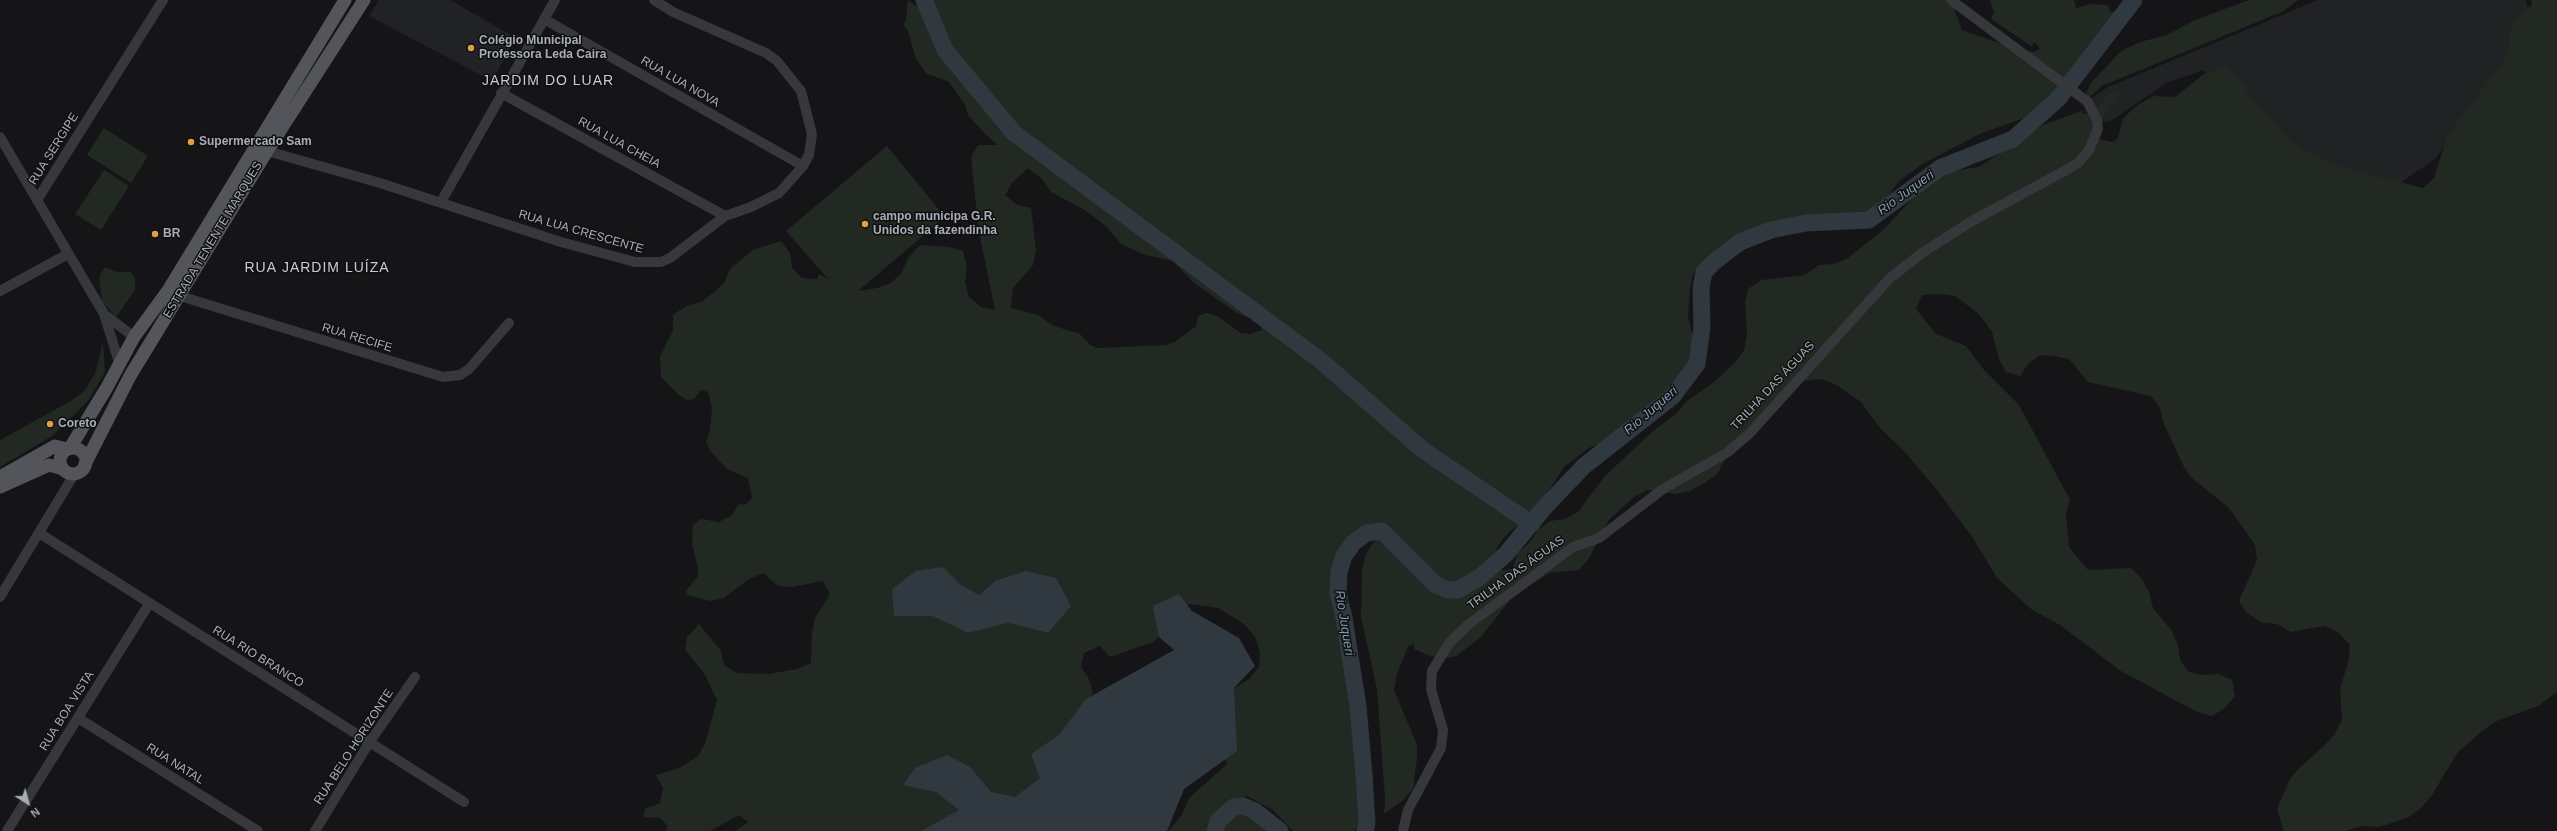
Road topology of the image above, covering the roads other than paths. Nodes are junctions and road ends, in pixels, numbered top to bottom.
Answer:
1 (163, 0) edge
2 (345, 0) edge
3 (364, 0) edge
4 (555, 0) edge
5 (654, 0) edge
6 (1951, 0) edge
7 (544, 19) junction
8 (501, 93) junction
9 (0, 137) edge
10 (267, 151) junction
11 (803, 166) junction
12 (37, 200) junction
13 (441, 202) junction
14 (725, 216) junction
15 (68, 254) junction
16 (0, 291) edge
17 (180, 296) junction
18 (104, 314) junction
19 (509, 323) dead end
20 (134, 337) junction
21 (119, 362) junction
22 (130, 376) junction
23 (69, 449) junction
24 (85, 464) junction
25 (68, 471) junction
26 (0, 477) edge
27 (0, 487) edge
28 (39, 533) junction
29 (0, 597) edge
30 (149, 604) junction
31 (415, 677) dead end
32 (78, 718) junction
33 (369, 743) junction
34 (464, 802) dead end
35 (9, 830) edge
36 (258, 831) edge
37 (315, 831) edge
38 (1403, 831) edge

1 - 12 street, RUA SERGIPE
2 - 20 main road, ESTRADA TENENTE MARQUES
3 - 10 main road, ESTRADA TENENTE MARQUES
4 - 7 street
5 - 11 street, RUA LUA CRESCENTE
6 - 38 street, TRILHA DAS ÁGUAS
7 - 8 street
7 - 11 street, RUA LUA NOVA
8 - 13 street
8 - 14 street, RUA LUA CHEIA
9 - 12 street
10 - 13 street, RUA LUA CRESCENTE
10 - 17 main road, ESTRADA TENENTE MARQUES
11 - 14 street, RUA LUA CRESCENTE
12 - 15 street, RUA SERGIPE
13 - 14 street, RUA LUA CRESCENTE
15 - 16 street
15 - 18 street, RUA SERGIPE
17 - 19 street, RUA RECIFE
17 - 22 main road, ESTRADA TENENTE MARQUES
18 - 20 street, RUA SERGIPE
18 - 21 street, RUA SERGIPE
20 - 21 main road, ESTRADA TENENTE MARQUES
20 - 22 main road
21 - 23 main road, ESTRADA TENENTE MARQUES
22 - 24 main road, ESTRADA TENENTE MARQUES
23 - 24 main road
23 - 25 main road
23 - 26 main road
24 - 25 main road
25 - 27 main road
25 - 28 street
28 - 29 street
28 - 30 street, RUA RIO BRANCO
30 - 32 street, RUA BOA VISTA
30 - 33 street, RUA RIO BRANCO
31 - 33 street, RUA BELO HORIZONTE
32 - 35 street, RUA BOA VISTA
32 - 36 street, RUA NATAL
33 - 34 street, RUA RIO BRANCO
33 - 37 street, RUA BELO HORIZONTE

